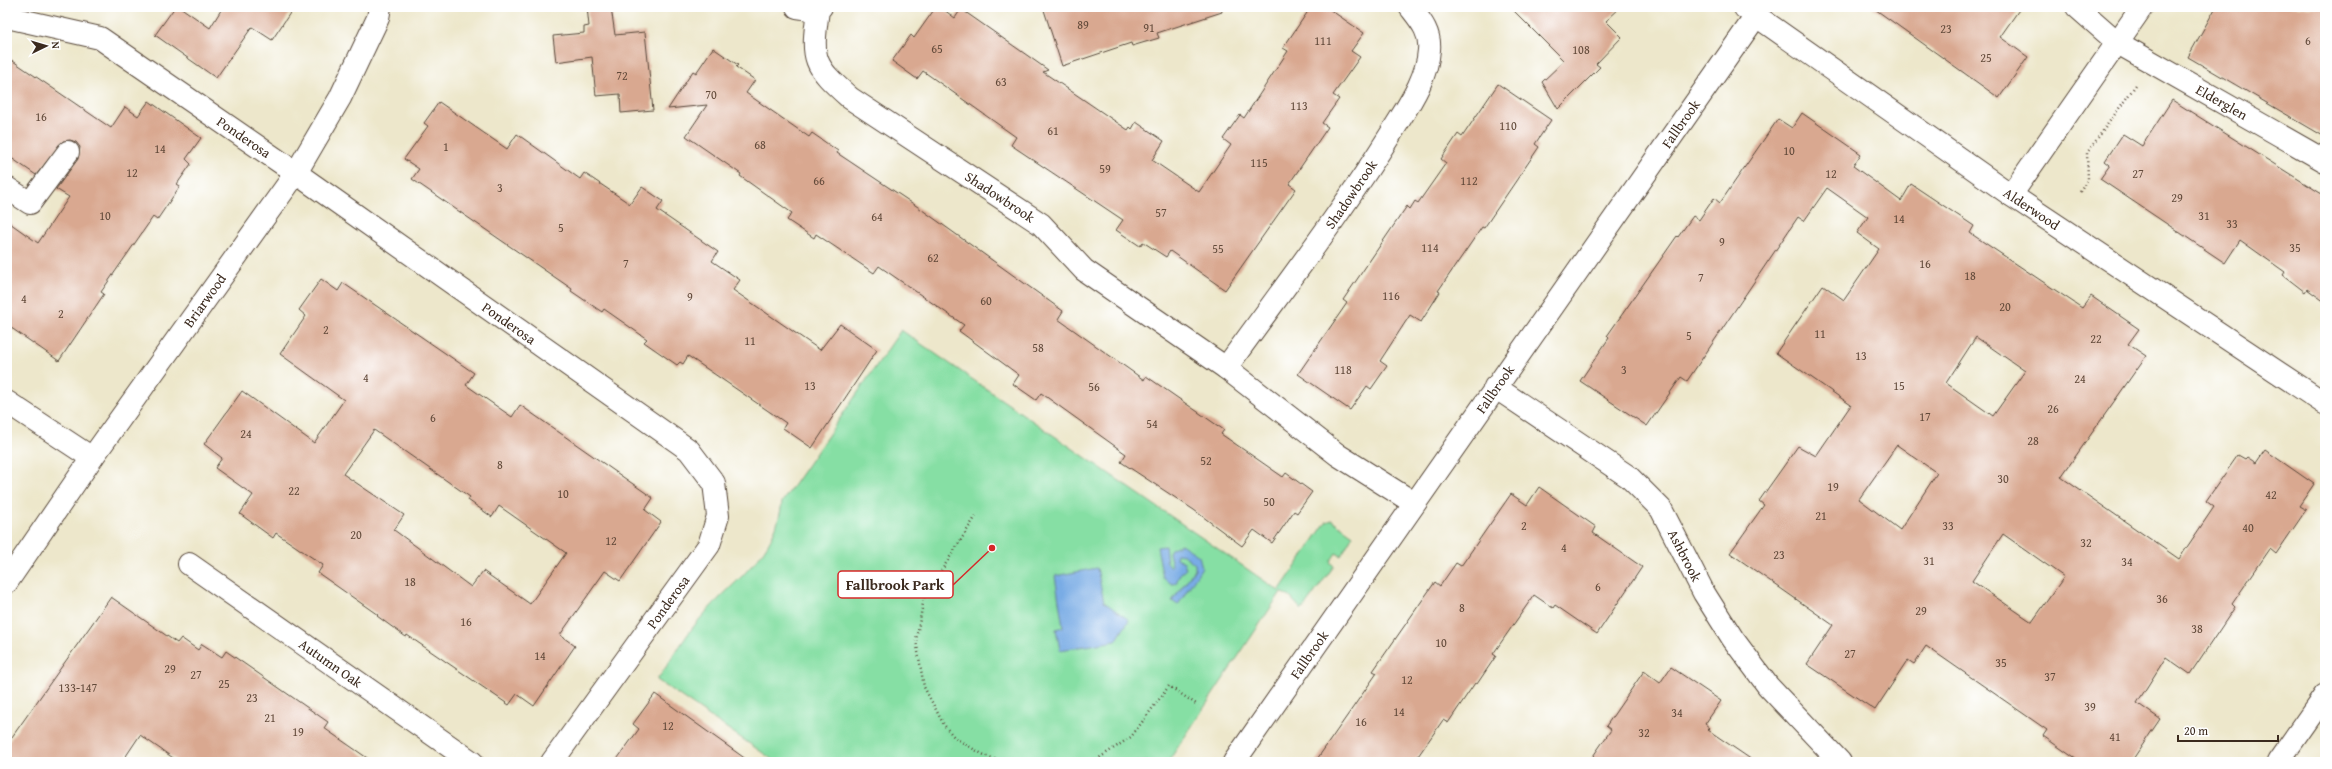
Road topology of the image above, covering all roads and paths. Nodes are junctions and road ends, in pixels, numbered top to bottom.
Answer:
1 (380, 7) edge
2 (1410, 7) edge
3 (2077, 7) edge
4 (2142, 7) edge
5 (812, 8) edge
6 (1750, 11) edge
7 (7, 17) edge
8 (2118, 43) junction
9 (2139, 80) dead end
10 (68, 152) dead end
11 (2325, 161) edge
12 (296, 173) junction
13 (7, 188) edge
14 (2080, 192) dead end
15 (2010, 195) junction
16 (1226, 368) junction
17 (1495, 387) junction
18 (7, 402) edge
19 (2324, 403) dead end
20 (92, 458) junction
21 (1414, 503) junction
22 (976, 516) dead end
23 (189, 564) dead end
24 (7, 582) edge
25 (2325, 695) edge
26 (1196, 704) dead end
27 (472, 762) edge
28 (552, 762) edge
29 (1002, 762) edge
30 (1093, 762) edge
31 (1234, 762) edge
32 (1840, 762) edge
33 (2278, 762) edge

1 - 12 street, Briarwood
2 - 16 street, Shadowbrook
3 - 8 street, Elderglen
4 - 8 street
5 - 16 street, Shadowbrook
6 - 15 street, Alderwood
6 - 17 street, Fallbrook
7 - 12 street, Ponderosa
8 - 11 street, Elderglen
8 - 15 street
9 - 14 path
10 - 13 street
12 - 20 street, Briarwood
12 - 28 street, Ponderosa
15 - 19 street, Alderwood
16 - 21 street, Shadowbrook
17 - 21 street, Fallbrook
17 - 32 street, Ashbrook
18 - 20 street
20 - 24 street, Briarwood
21 - 31 street, Fallbrook
22 - 29 path
23 - 27 street, Autumn Oak
25 - 33 street
26 - 30 path

